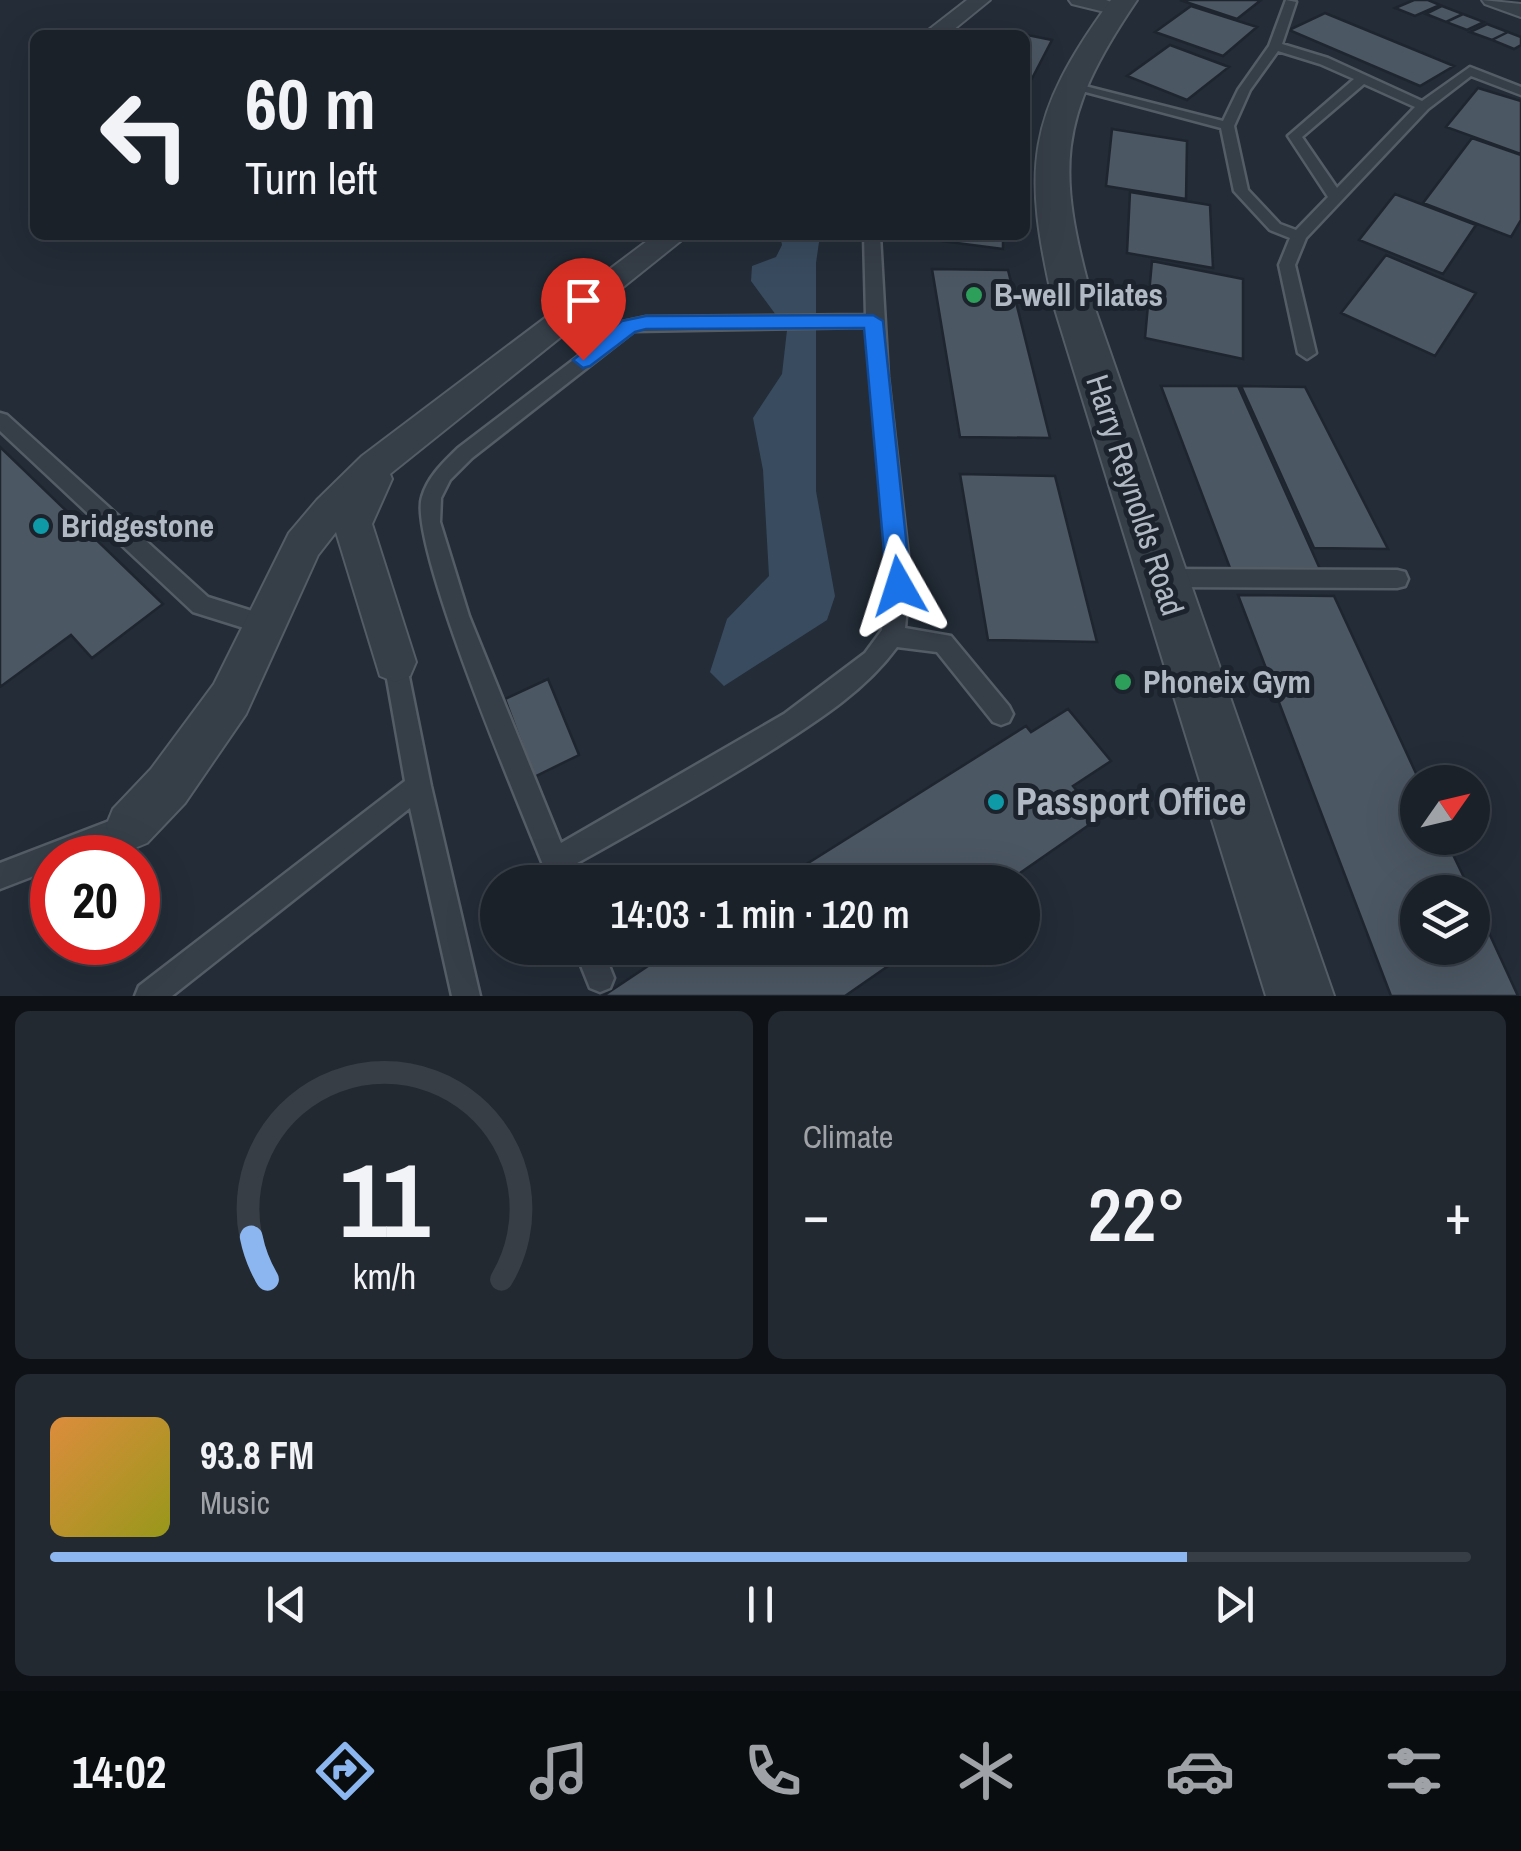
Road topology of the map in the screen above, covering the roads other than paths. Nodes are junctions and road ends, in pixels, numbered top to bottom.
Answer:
1 (980, 0) edge
2 (1492, 0) edge
3 (1290, 2) edge
4 (1106, 3) edge
5 (1521, 11) edge
6 (940, 30) edge
7 (1275, 46) junction
8 (1363, 78) junction
9 (1069, 86) junction
10 (1521, 90) edge
11 (1423, 106) junction
12 (1227, 126) junction
13 (1336, 198) junction
14 (1299, 236) junction
15 (668, 240) edge
16 (872, 240) edge
17 (873, 321) junction
18 (1307, 352) dead end
19 (0, 420) edge
20 (384, 459) junction
21 (1162, 578) junction
22 (1397, 579) dead end
23 (263, 624) junction
24 (892, 636) junction
25 (395, 662) joint
26 (1001, 714) dead end
27 (418, 786) junction
28 (130, 826) joint
29 (556, 865) edge
30 (570, 865) edge
31 (0, 876) edge
32 (595, 965) edge
33 (600, 978) dead end
34 (148, 996) edge
35 (466, 996) edge
36 (1300, 996) edge

1 - 6 street
2 - 5 street
3 - 7 lane
4 - 9 street, Harry Reynolds Road
7 - 8 lane
7 - 12 lane
8 - 11 lane
8 - 13 lane
9 - 12 lane
9 - 21 street, Harry Reynolds Road
10 - 11 lane
11 - 13 lane
12 - 14 lane
13 - 14 lane
14 - 18 lane
15 - 20 street
16 - 17 lane
17 - 24 lane
17 - 29 lane
19 - 23 lane
20 - 23 street
20 - 25 street
21 - 22 lane
21 - 36 street, Harry Reynolds Road
23 - 28 street
24 - 26 lane
24 - 30 lane
25 - 27 lane
27 - 34 lane
27 - 35 lane
28 - 31 lane
32 - 33 lane

